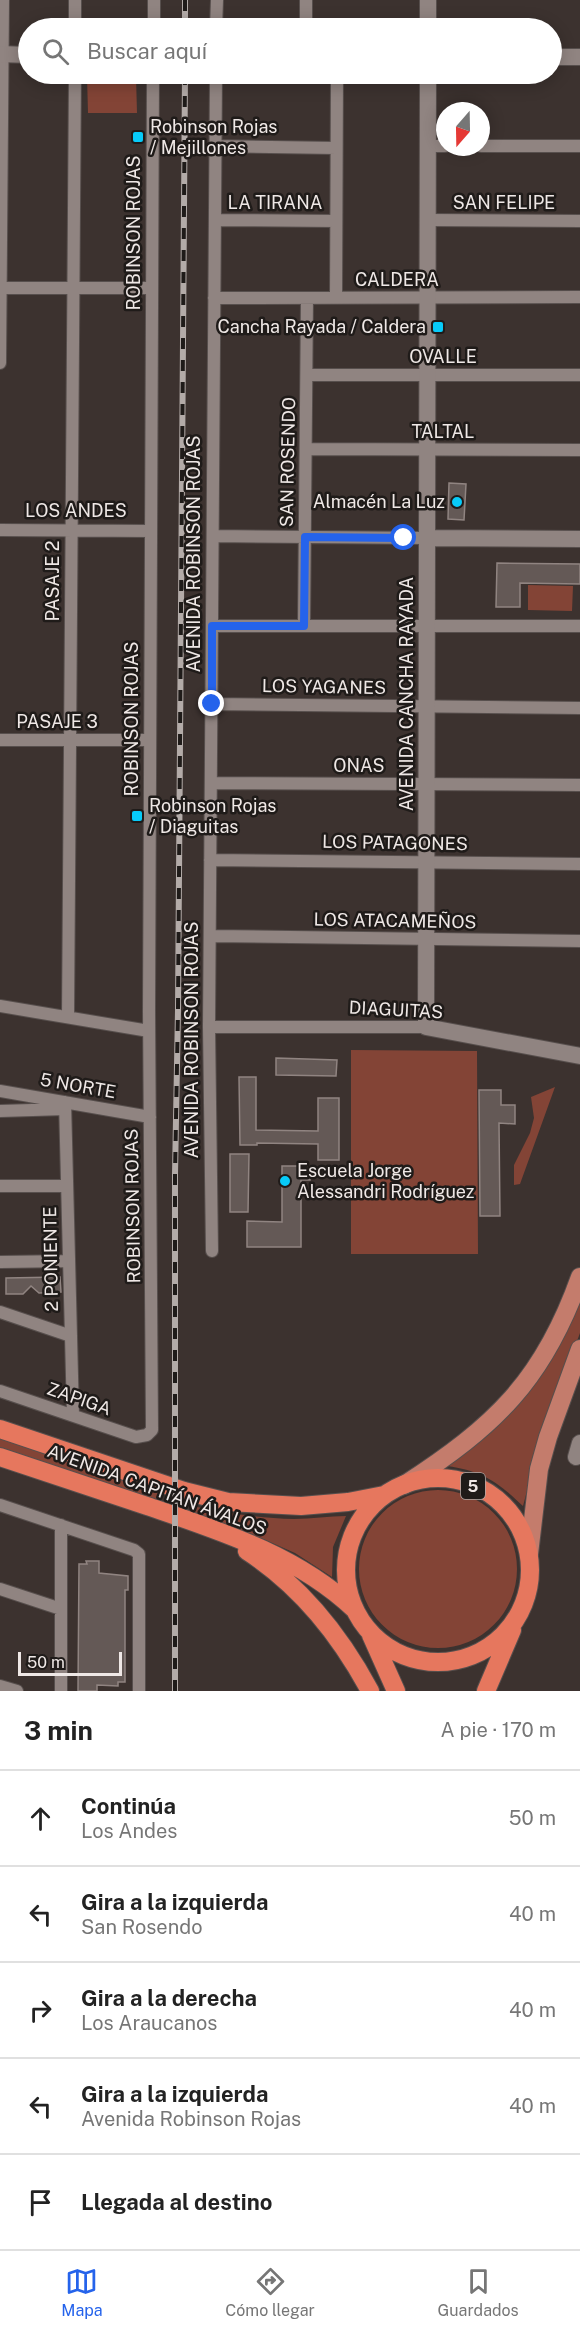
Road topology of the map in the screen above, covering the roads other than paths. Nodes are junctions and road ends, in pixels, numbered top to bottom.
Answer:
1 (3, 0) edge
2 (75, 0) edge
3 (154, 0) edge
4 (217, 0) edge
5 (306, 0) edge
6 (428, 0) edge
7 (75, 18) edge
8 (154, 18) edge
9 (216, 18) edge
10 (306, 18) edge
11 (428, 18) edge
12 (1, 54) edge
13 (18, 55) edge
14 (562, 57) edge
15 (580, 57) edge
16 (75, 84) edge
17 (153, 84) edge
18 (216, 84) edge
19 (337, 84) edge
20 (429, 84) edge
21 (215, 146) junction
22 (436, 146) edge
23 (490, 146) edge
24 (580, 146) edge
25 (336, 148) junction
26 (215, 220) junction
27 (428, 220) junction
28 (336, 221) junction
29 (580, 221) edge
30 (0, 288) edge
31 (73, 288) junction
32 (152, 288) junction
33 (580, 297) edge
34 (214, 298) junction
35 (307, 298) junction
36 (336, 298) junction
37 (428, 298) junction
38 (0, 363) edge
39 (307, 375) junction
40 (427, 375) junction
41 (580, 375) edge
42 (306, 449) junction
43 (427, 450) junction
44 (580, 450) edge
45 (0, 530) edge
46 (71, 530) junction
47 (151, 531) junction
48 (213, 536) junction
49 (305, 537) junction
50 (427, 538) junction
51 (580, 539) edge
52 (427, 625) junction
53 (212, 626) junction
54 (304, 626) junction
55 (580, 626) edge
56 (212, 704) junction
57 (426, 706) junction
58 (580, 708) edge
59 (0, 740) edge
60 (70, 740) junction
61 (150, 740) junction
62 (211, 783) junction
63 (426, 784) junction
64 (580, 785) edge
65 (210, 860) junction
66 (426, 862) junction
67 (580, 864) edge
68 (210, 936) junction
69 (426, 939) junction
70 (580, 941) edge
71 (0, 1006) edge
72 (68, 1017) junction
73 (209, 1027) junction
74 (426, 1027) junction
75 (149, 1031) junction
76 (580, 1056) edge
77 (0, 1091) edge
78 (65, 1106) junction
79 (0, 1111) edge
80 (150, 1117) junction
81 (0, 1186) edge
82 (67, 1186) junction
83 (212, 1251) dead end
84 (69, 1261) junction
85 (0, 1262) edge
86 (580, 1277) edge
87 (0, 1312) edge
88 (71, 1336) junction
89 (580, 1348) edge
90 (0, 1391) edge
91 (73, 1415) junction
92 (0, 1429) edge
93 (147, 1435) joint
94 (0, 1457) edge
95 (404, 1485) junction
96 (385, 1494) junction
97 (0, 1505) edge
98 (196, 1523) junction
99 (61, 1525) junction
100 (529, 1554) junction
101 (0, 1589) edge
102 (61, 1609) junction
103 (356, 1610) junction
104 (519, 1614) junction
105 (367, 1628) junction
106 (0, 1686) edge
107 (17, 1691) edge
108 (61, 1691) edge
109 (139, 1691) edge
110 (370, 1691) edge
111 (396, 1691) edge
112 (486, 1691) edge

1 - 12 street
2 - 7 street
3 - 8 street
4 - 9 street
5 - 10 street
6 - 11 street
12 - 13 street
12 - 30 street
14 - 15 street
16 - 31 street, PASAJE 2
17 - 32 street, ROBINSON ROJAS
18 - 21 street, AVENIDA ROBINSON ROJAS
19 - 25 street
20 - 22 street, AVENIDA CANCHA RAYADA
21 - 25 street
21 - 26 street, AVENIDA ROBINSON ROJAS
22 - 27 street, AVENIDA CANCHA RAYADA
23 - 24 street
25 - 28 street
26 - 28 street, LA TIRANA
26 - 34 street, AVENIDA ROBINSON ROJAS
27 - 29 street, SAN FELIPE
27 - 37 street, AVENIDA CANCHA RAYADA
28 - 36 street
30 - 31 street
30 - 38 street
31 - 32 street
31 - 46 street, PASAJE 2
32 - 47 street, ROBINSON ROJAS
33 - 37 street, CALDERA
34 - 35 street, CALDERA
34 - 48 street, AVENIDA ROBINSON ROJAS
35 - 36 street, CALDERA
35 - 39 street, SAN ROSENDO
36 - 37 street, CALDERA
37 - 40 street, AVENIDA CANCHA RAYADA
39 - 40 street, OVALLE
39 - 42 street, SAN ROSENDO
40 - 41 street, OVALLE
40 - 43 street, AVENIDA CANCHA RAYADA
42 - 43 street, TALTAL
42 - 49 street, SAN ROSENDO
43 - 44 street, TALTAL
43 - 50 street, AVENIDA CANCHA RAYADA
45 - 46 street, LOS ANDES
46 - 47 street, LOS ANDES
46 - 60 street, PASAJE 2
47 - 61 street, ROBINSON ROJAS
48 - 49 street
48 - 53 street, AVENIDA ROBINSON ROJAS
49 - 50 street
49 - 54 street, SAN ROSENDO
50 - 51 street
50 - 52 street, AVENIDA CANCHA RAYADA
52 - 54 street
52 - 55 street
52 - 57 street, AVENIDA CANCHA RAYADA
53 - 54 street
53 - 56 street, AVENIDA ROBINSON ROJAS
56 - 57 street, LOS YAGANES
56 - 62 street, AVENIDA ROBINSON ROJAS
57 - 58 street, LOS YAGANES
57 - 63 street, AVENIDA CANCHA RAYADA
59 - 60 street, PASAJE 3
60 - 61 street, PASAJE 3
60 - 72 street, PASAJE 2
61 - 75 street, ROBINSON ROJAS
62 - 63 street, ONAS
62 - 65 street, AVENIDA ROBINSON ROJAS
63 - 64 street, ONAS
63 - 66 street, AVENIDA CANCHA RAYADA
65 - 66 street, LOS PATAGONES
65 - 68 street, AVENIDA ROBINSON ROJAS
66 - 67 street, LOS PATAGONES
66 - 69 street, AVENIDA CANCHA RAYADA
68 - 69 street, LOS ATACAMEÑOS
68 - 73 street, AVENIDA ROBINSON ROJAS
69 - 70 street, LOS ATACAMEÑOS
69 - 74 street, AVENIDA CANCHA RAYADA
71 - 72 street
72 - 75 street
73 - 74 street, DIAGUITAS
73 - 83 street, AVENIDA ROBINSON ROJAS
74 - 76 street, DIAGUITAS
75 - 80 street, ROBINSON ROJAS
77 - 78 street, 5 NORTE
78 - 79 street
78 - 80 street, 5 NORTE
78 - 82 street, 2 PONIENTE
80 - 93 street, ROBINSON ROJAS
81 - 82 street
82 - 84 street, 2 PONIENTE
84 - 85 street
84 - 88 street, 2 PONIENTE
86 - 95 main road
87 - 88 street
88 - 91 street, 2 PONIENTE
89 - 100 main road
90 - 91 street, ZAPIGA
91 - 93 street, ZAPIGA
92 - 96 highway, AVENIDA CAPITÁN ÁVALOS / 5
94 - 98 highway, AVENIDA CAPITÁN ÁVALOS
95 - 96 highway, 5
95 - 100 highway, 5
96 - 103 highway
97 - 99 street
98 - 103 highway, AVENIDA CAPITÁN ÁVALOS
98 - 110 highway
99 - 102 street
99 - 109 street
100 - 104 highway, 5
101 - 102 street
102 - 108 street
103 - 105 highway
104 - 105 highway
104 - 112 highway, 5
105 - 111 highway
106 - 107 street

